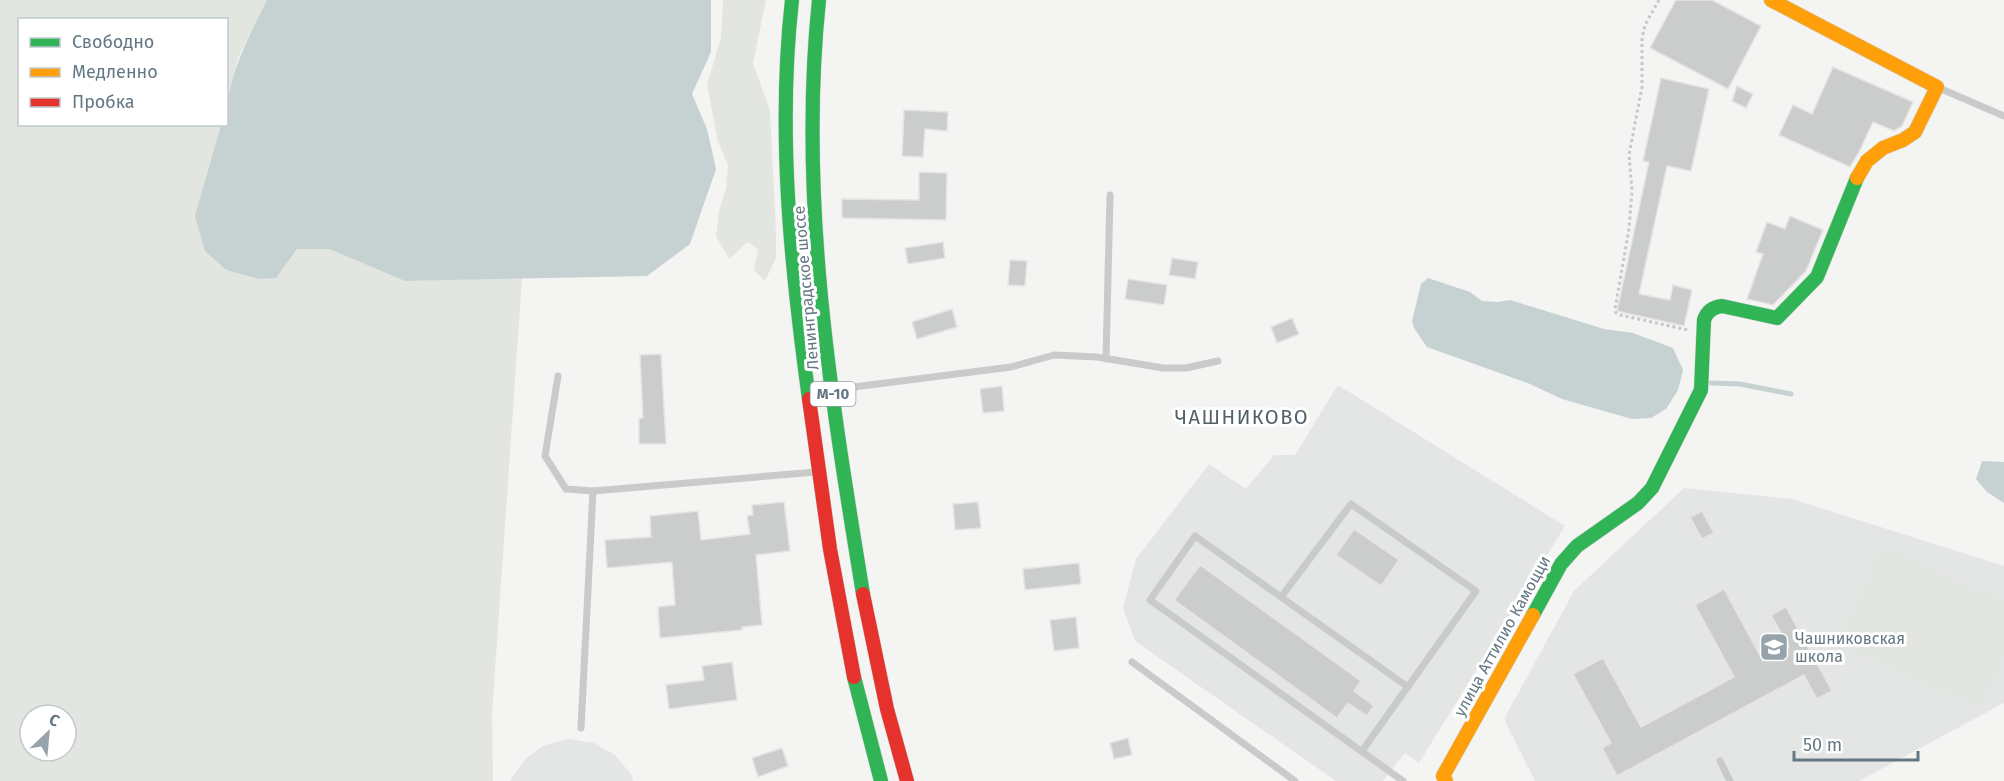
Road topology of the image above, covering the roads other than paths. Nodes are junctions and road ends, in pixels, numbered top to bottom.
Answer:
1 (792, 0) edge
2 (819, 0) edge
3 (1771, 0) edge
4 (1937, 87) junction
5 (2004, 116) edge
6 (1110, 195) dead end
7 (1106, 358) junction
8 (1218, 361) dead end
9 (558, 376) dead end
10 (832, 390) junction
11 (819, 471) junction
12 (593, 491) junction
13 (1281, 597) junction
14 (1132, 662) dead end
15 (1408, 687) junction
16 (581, 728) dead end
17 (1362, 752) junction
18 (1720, 761) dead end
19 (1443, 780) edge
20 (881, 781) edge
21 (907, 781) edge
22 (1295, 781) edge
23 (1403, 781) edge
24 (1730, 781) edge

1 - 11 main road, Ленинградское шоссе / М-10
2 - 10 main road, Ленинградское шоссе / М-10
3 - 4 main road
4 - 5 lane
4 - 19 main road, улица Аттилио Камоцци
6 - 7 lane
7 - 8 lane
7 - 10 lane
9 - 12 lane
10 - 21 main road, Ленинградское шоссе / М-10
11 - 12 lane
11 - 20 main road, Ленинградское шоссе / М-10
12 - 16 lane
13 - 15 lane
13 - 15 lane
13 - 17 lane
14 - 22 lane
15 - 17 lane
17 - 23 lane
18 - 24 lane

